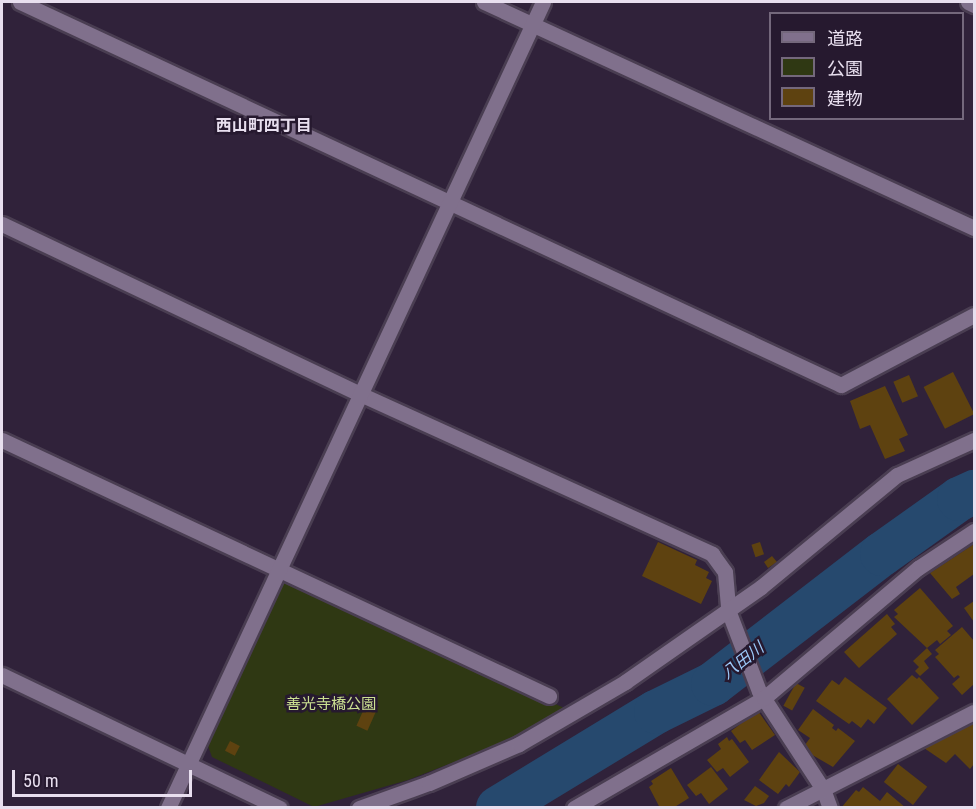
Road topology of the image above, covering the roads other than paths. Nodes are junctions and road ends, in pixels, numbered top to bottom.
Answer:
1 (20, 2) edge
2 (484, 2) edge
3 (543, 2) edge
4 (968, 2) edge
5 (975, 5) edge
6 (532, 24) junction
7 (449, 203) junction
8 (2, 224) edge
9 (975, 228) edge
10 (975, 315) edge
11 (360, 394) junction
12 (2, 440) edge
13 (975, 440) edge
14 (975, 531) edge
15 (279, 571) junction
16 (729, 613) junction
17 (2, 675) edge
18 (762, 694) junction
19 (549, 696) dead end
20 (975, 712) edge
21 (188, 763) junction
22 (823, 789) junction
23 (168, 807) edge
24 (280, 807) edge
25 (359, 807) edge
26 (574, 807) edge
27 (786, 807) edge
28 (830, 807) edge

1 - 7 street
2 - 6 street
3 - 6 street
4 - 5 street
6 - 7 street
6 - 9 street
7 - 10 street
7 - 11 street
8 - 11 street
11 - 15 street
11 - 16 street
12 - 15 street
13 - 16 street
14 - 18 street
15 - 19 street
15 - 21 street
16 - 18 street
16 - 25 street
17 - 21 street
18 - 22 street
18 - 26 street
20 - 22 street
21 - 23 street
21 - 24 street
22 - 27 street
22 - 28 street

